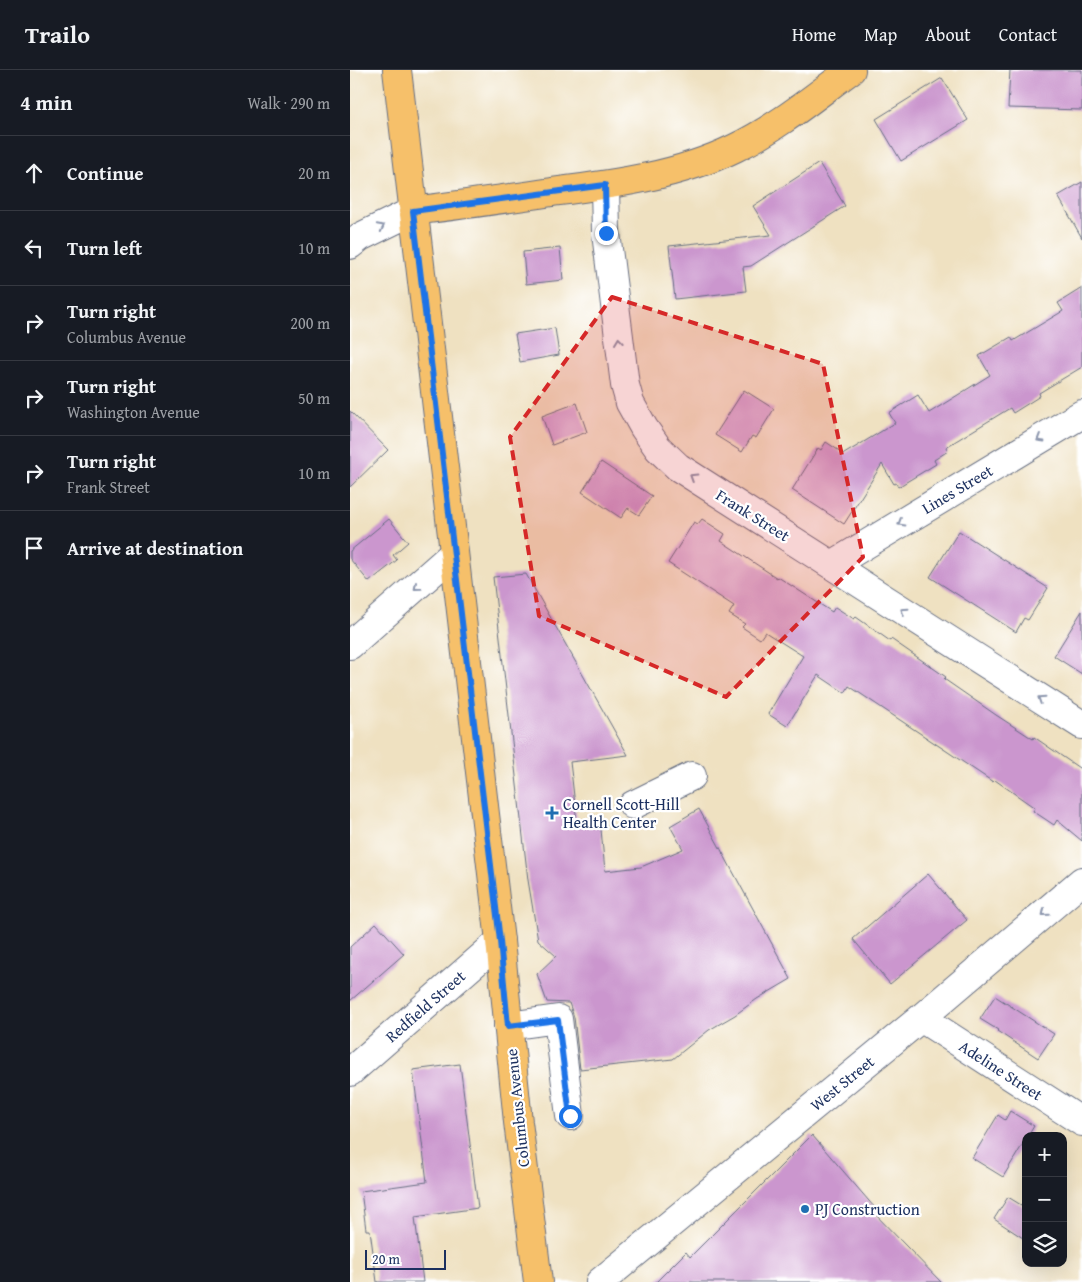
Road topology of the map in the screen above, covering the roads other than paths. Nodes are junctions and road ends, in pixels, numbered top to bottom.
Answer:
1 (398, 70) edge
2 (852, 70) edge
3 (605, 185) junction
4 (413, 211) junction
5 (350, 245) edge
6 (1082, 414) edge
7 (453, 554) junction
8 (832, 565) junction
9 (350, 645) edge
10 (1082, 725) edge
11 (692, 776) dead end
12 (633, 805) dead end
13 (1082, 881) edge
14 (500, 941) junction
15 (921, 1018) junction
16 (508, 1026) junction
17 (350, 1072) edge
18 (570, 1116) dead end
19 (1082, 1122) edge
20 (538, 1282) edge
21 (600, 1282) edge

1 - 4 main road, Columbus Avenue
2 - 3 main road
3 - 4 main road
8 -> 3 street, Frank Street
5 -> 4 street
4 - 7 main road, Columbus Avenue
6 -> 8 street, Lines Street
7 -> 9 street
7 - 14 main road, Columbus Avenue
10 -> 8 street, Frank Street
11 - 12 street
13 -> 15 street, West Street
14 - 16 main road, Columbus Avenue
14 - 17 street, Redfield Street
15 - 19 street, Adeline Street
15 - 21 street, West Street
16 - 18 street
16 - 20 main road, Columbus Avenue

